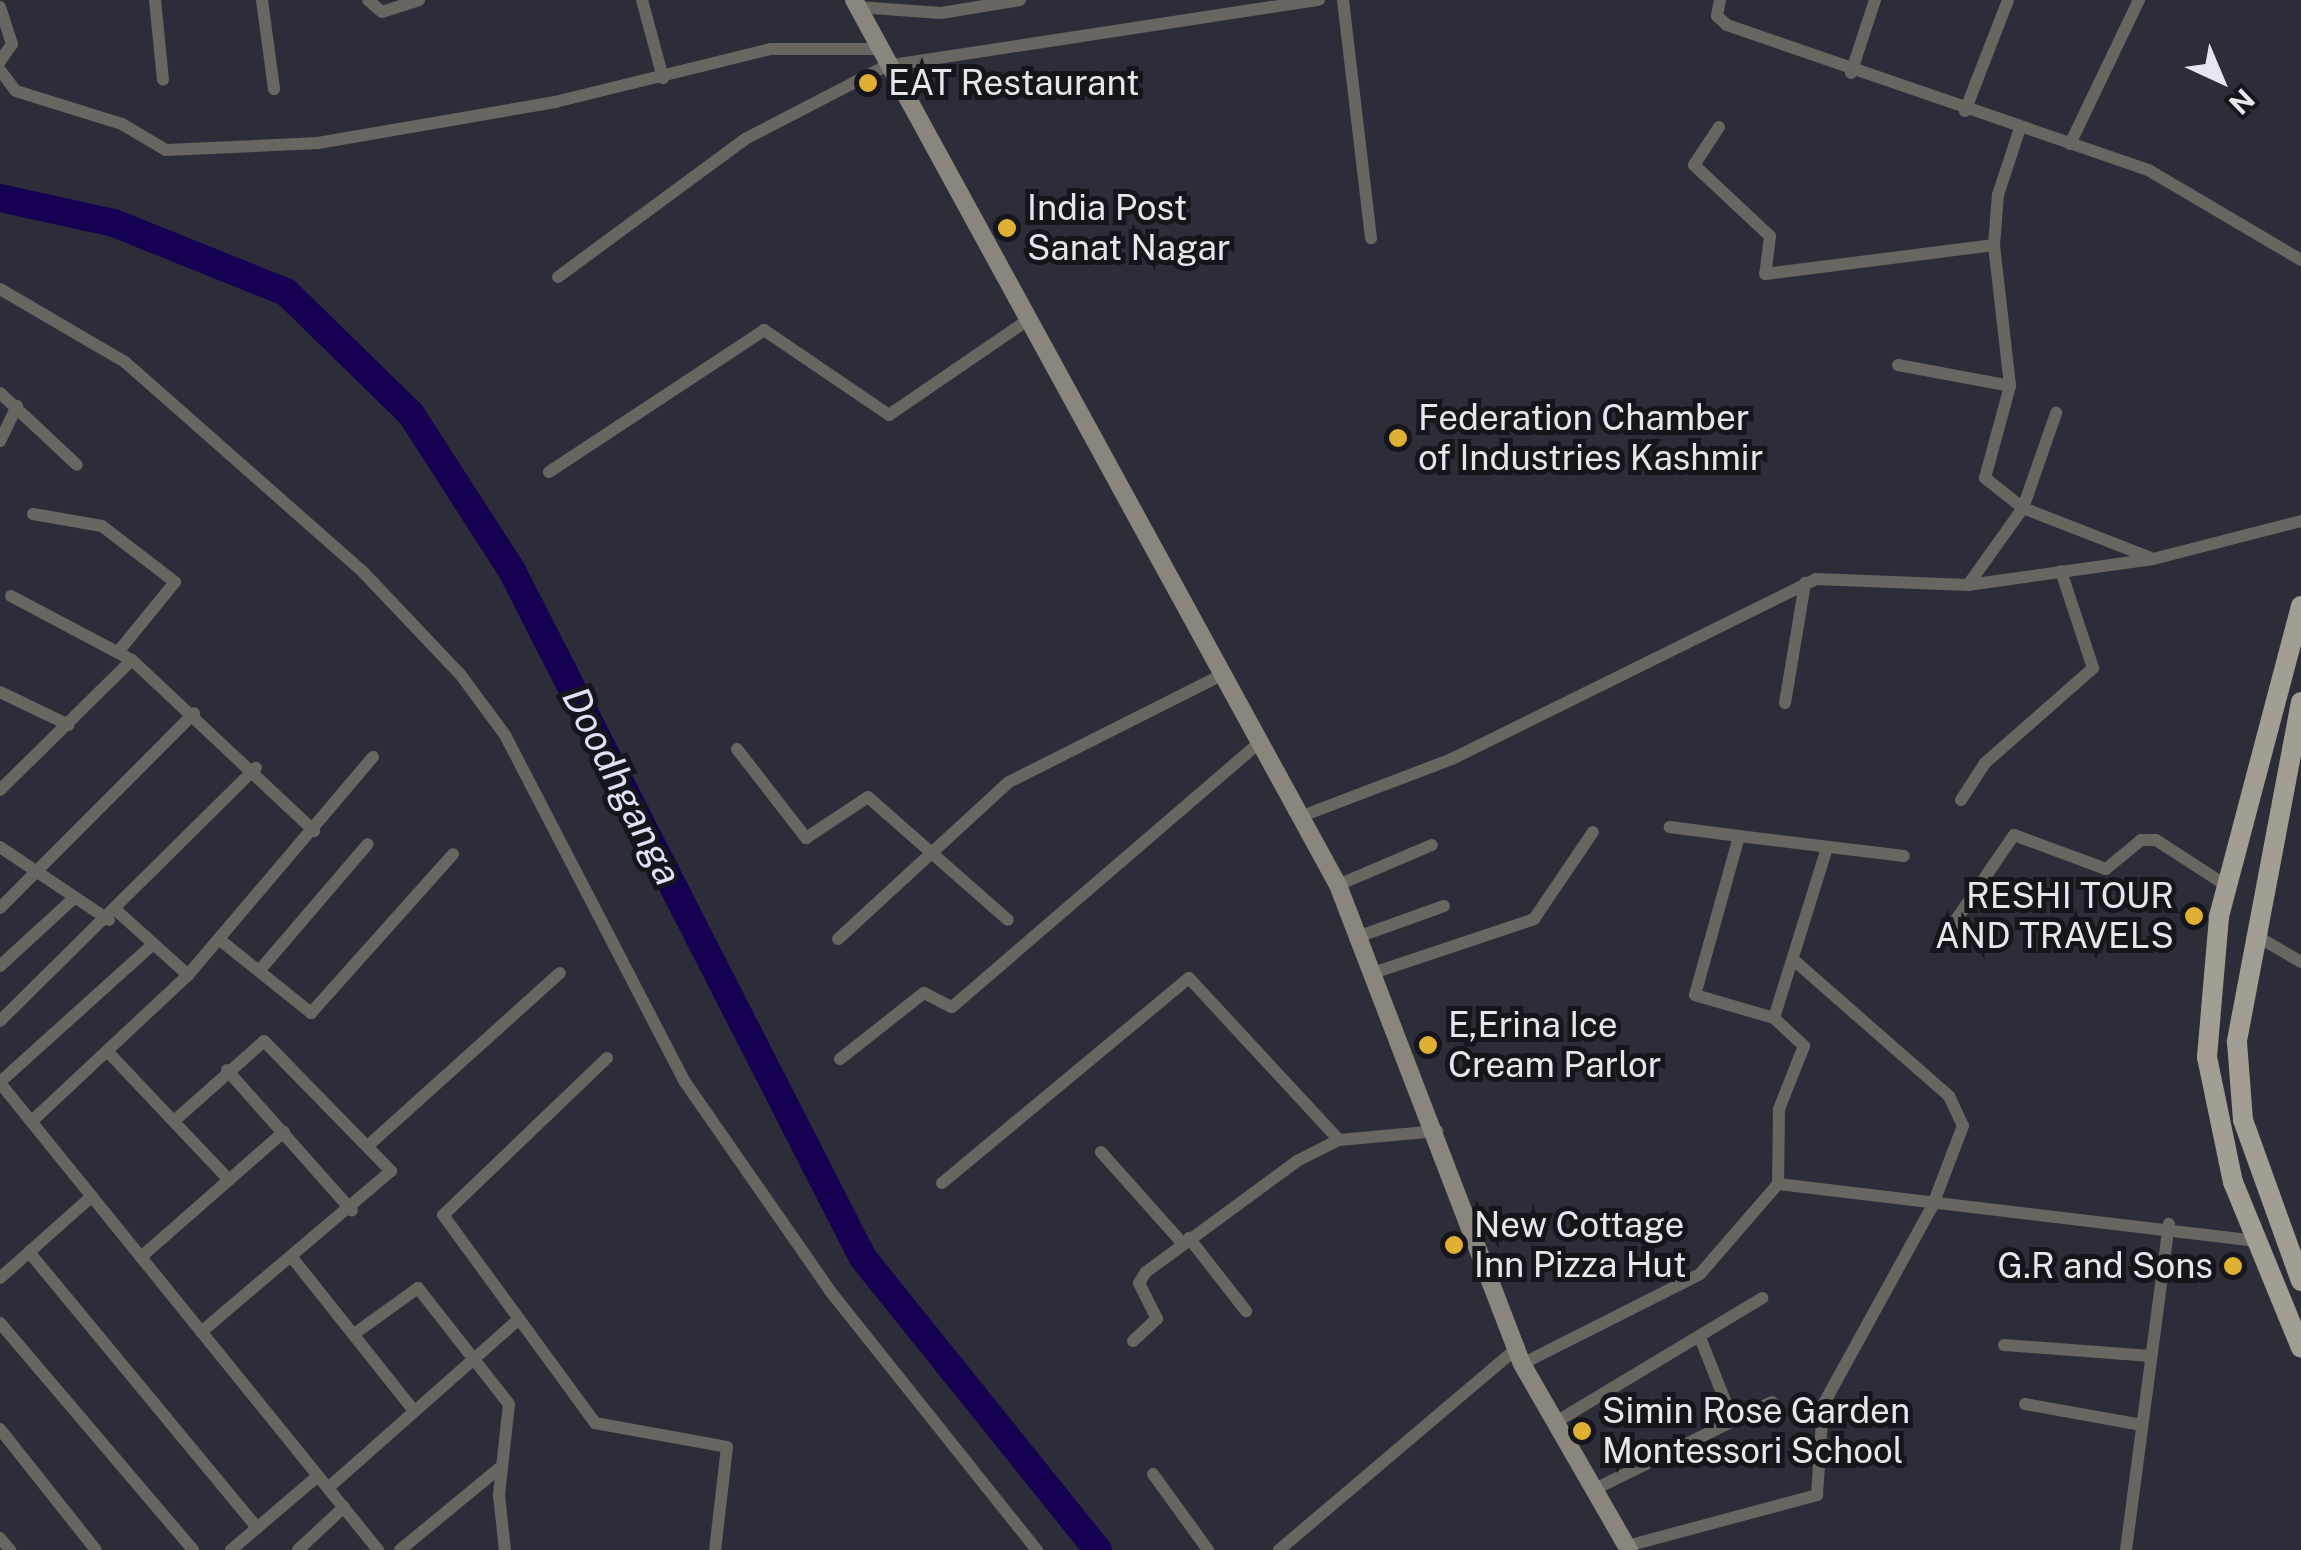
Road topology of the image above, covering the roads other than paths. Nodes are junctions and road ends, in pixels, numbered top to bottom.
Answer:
1 (155, 0) edge
2 (262, 0) edge
3 (368, 0) edge
4 (419, 0) edge
5 (642, 0) edge
6 (1020, 0) edge
7 (1319, 0) edge
8 (1343, 0) edge
9 (1720, 0) edge
10 (1875, 0) edge
11 (2008, 0) edge
12 (2139, 0) edge
13 (856, 3) edge
14 (0, 8) edge
15 (882, 57) junction
16 (0, 61) edge
17 (0, 70) edge
18 (1851, 72) junction
19 (662, 78) junction
20 (164, 80) dead end
21 (274, 89) dead end
22 (1965, 111) junction
23 (1719, 127) dead end
24 (2020, 128) junction
25 (2070, 144) junction
26 (1371, 238) dead end
27 (1994, 245) junction
28 (2301, 260) edge
29 (558, 277) dead end
30 (0, 289) edge
31 (1028, 320) junction
32 (1898, 366) dead end
33 (2010, 386) junction
34 (0, 393) edge
35 (16, 406) junction
36 (2056, 413) dead end
37 (0, 441) edge
38 (78, 465) dead end
39 (549, 472) dead end
40 (2023, 508) junction
41 (33, 514) dead end
42 (2301, 522) edge
43 (2153, 559) junction
44 (2061, 571) junction
45 (1804, 583) junction
46 (1968, 585) junction
47 (11, 596) dead end
48 (2301, 606) edge
49 (119, 650) junction
50 (132, 660) junction
51 (1224, 674) junction
52 (0, 692) edge
53 (2301, 702) edge
54 (1786, 703) dead end
55 (194, 713) junction
56 (69, 725) junction
57 (1260, 742) junction
58 (738, 749) dead end
59 (374, 757) dead end
60 (256, 768) junction
61 (0, 790) edge
62 (1961, 800) dead end
63 (1302, 816) junction
64 (1670, 826) dead end
65 (314, 830) junction
66 (1593, 832) dead end
67 (1739, 836) junction
68 (368, 844) dead end
69 (1432, 844) dead end
70 (0, 846) edge
71 (1827, 848) junction
72 (928, 853) junction
73 (453, 854) dead end
74 (1904, 856) dead end
75 (36, 875) junction
76 (1338, 884) junction
77 (2227, 886) junction
78 (74, 898) junction
79 (1444, 906) dead end
80 (0, 908) edge
81 (113, 916) junction
82 (1008, 920) dead end
83 (2252, 933) junction
84 (1363, 935) junction
85 (838, 939) dead end
86 (220, 940) junction
87 (1944, 940) dead end
88 (153, 944) junction
89 (1796, 962) junction
90 (2301, 962) edge
91 (0, 966) edge
92 (259, 971) junction
93 (1376, 972) junction
94 (560, 973) dead end
95 (188, 975) junction
96 (1774, 1018) junction
97 (0, 1021) edge
98 (108, 1052) junction
99 (607, 1058) dead end
100 (840, 1059) dead end
101 (227, 1070) junction
102 (0, 1082) edge
103 (32, 1120) junction
104 (174, 1121) junction
105 (1438, 1131) junction
106 (284, 1132) junction
107 (1339, 1140) junction
108 (371, 1143) junction
109 (1101, 1152) dead end
110 (230, 1180) junction
111 (942, 1183) dead end
112 (1778, 1184) junction
113 (92, 1196) junction
114 (1932, 1207) junction
115 (352, 1211) junction
116 (2169, 1224) junction
117 (1185, 1240) junction
118 (2259, 1241) junction
119 (2294, 1246) edge
120 (28, 1252) junction
121 (141, 1257) junction
122 (294, 1260) junction
123 (0, 1278) edge
124 (2301, 1281) edge
125 (1762, 1298) dead end
126 (1246, 1310) dead end
127 (517, 1321) junction
128 (0, 1323) edge
129 (200, 1332) junction
130 (354, 1334) junction
131 (1701, 1340) junction
132 (1133, 1341) dead end
133 (2004, 1345) dead end
134 (2301, 1348) edge
135 (1520, 1355) junction
136 (2151, 1356) junction
137 (474, 1360) junction
138 (1772, 1402) dead end
139 (2025, 1404) dead end
140 (414, 1410) junction
141 (1561, 1418) junction
142 (1733, 1421) junction
143 (2136, 1424) junction
144 (0, 1429) edge
145 (502, 1466) junction
146 (1153, 1474) dead end
147 (318, 1476) junction
148 (328, 1488) junction
149 (1597, 1488) junction
150 (344, 1508) junction
151 (257, 1528) junction
152 (0, 1538) edge
153 (1628, 1548) edge
154 (10, 1550) edge
155 (96, 1550) edge
156 (192, 1550) edge
157 (231, 1550) edge
158 (298, 1550) edge
159 (378, 1550) edge
160 (400, 1550) edge
161 (505, 1550) edge
162 (715, 1550) edge
163 (1037, 1550) edge
164 (1208, 1550) edge
165 (1279, 1550) edge
166 (2126, 1550) edge

1 - 20 street
2 - 21 street
3 - 4 street
5 - 19 street
6 - 13 street
7 - 15 street
8 - 26 street
9 - 18 street
10 - 18 street
11 - 22 street
12 - 25 street
13 - 15 main road
14 - 16 street
15 - 19 street
15 - 29 street
15 - 31 main road
17 - 19 street
18 - 22 street
22 - 24 street
23 - 27 street
24 - 25 street
24 - 27 street
25 - 28 street
27 - 33 street
30 - 163 street
31 - 39 street
31 - 51 main road
32 - 33 street
33 - 40 street
34 - 35 street
35 - 37 street
35 - 38 street
36 - 40 street
40 - 43 street
40 - 46 street
41 - 49 street
42 - 43 street
43 - 44 street
44 - 46 street
44 - 62 street
45 - 46 street
45 - 54 street
45 - 63 street
47 - 49 street
48 - 77 main road
49 - 50 street
50 - 55 street
50 - 56 street
51 - 57 main road
51 - 72 street
52 - 56 street
53 - 83 main road
55 - 60 street
55 - 75 street
56 - 61 street
57 - 63 main road
57 - 100 street
58 - 72 street
59 - 65 street
60 - 65 street
60 - 81 street
63 - 76 main road
64 - 67 street
65 - 86 street
66 - 93 street
67 - 71 street
67 - 96 street
68 - 92 street
69 - 76 street
70 - 75 street
71 - 74 street
71 - 89 street
72 - 82 street
72 - 85 street
73 - 92 street
75 - 78 street
75 - 80 street
76 - 84 main road
77 - 87 street
77 - 118 main road
78 - 81 street
78 - 91 street
79 - 84 street
81 - 88 street
81 - 97 street
83 - 90 street
83 - 119 main road
84 - 93 main road
86 - 92 street
86 - 95 street
88 - 95 street
88 - 102 street
89 - 96 street
89 - 114 street
93 - 105 main road
94 - 108 street
95 - 98 street
96 - 112 street
98 - 103 street
98 - 104 street
99 - 127 street
101 - 104 street
101 - 106 street
101 - 108 street
102 - 103 street
103 - 113 street
104 - 110 street
105 - 107 street
105 - 135 main road
106 - 110 street
106 - 115 street
107 - 111 street
107 - 117 street
108 - 115 street
109 - 117 street
110 - 121 street
112 - 114 street
112 - 135 street
113 - 120 street
113 - 121 street
114 - 116 street
114 - 153 street
115 - 122 street
116 - 118 street
116 - 136 street
117 - 126 street
117 - 132 street
118 - 134 main road
119 - 124 main road
120 - 123 street
120 - 151 street
121 - 129 street
122 - 129 street
122 - 130 street
125 - 131 street
127 - 137 street
127 - 162 street
128 - 156 street
129 - 147 street
130 - 137 street
130 - 140 street
131 - 141 street
131 - 142 street
133 - 136 street
135 - 141 main road
135 - 165 street
136 - 143 street
137 - 140 street
137 - 145 street
138 - 142 street
139 - 143 street
140 - 148 street
141 - 149 main road
142 - 149 street
143 - 166 street
144 - 155 street
145 - 160 street
145 - 161 street
146 - 164 street
147 - 148 street
147 - 151 street
148 - 150 street
149 - 153 main road
150 - 158 street
150 - 159 street
151 - 157 street
152 - 154 street

